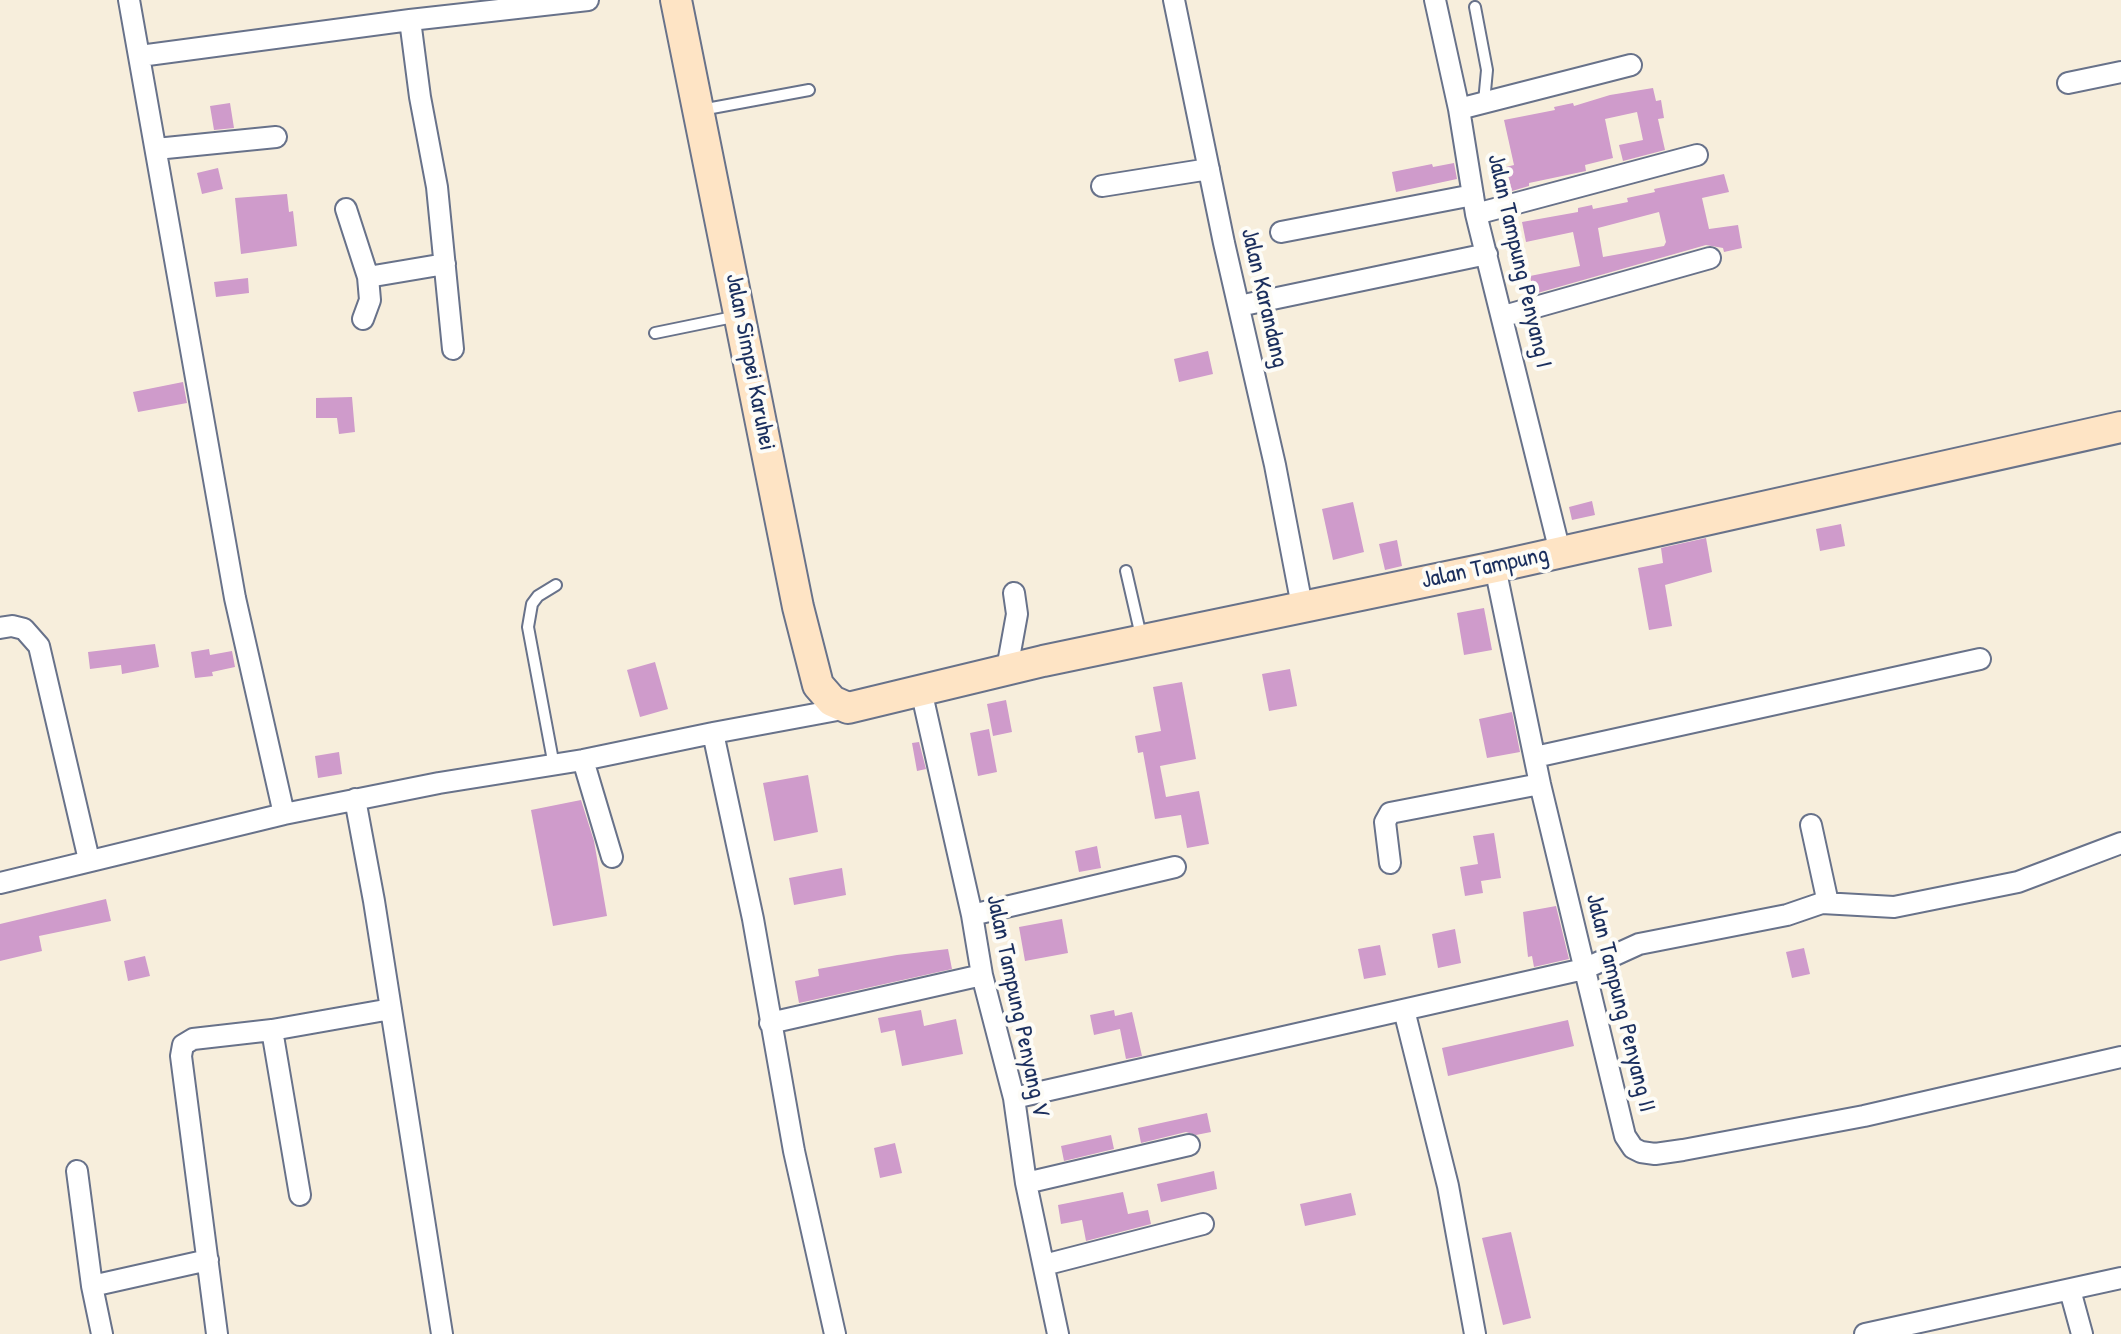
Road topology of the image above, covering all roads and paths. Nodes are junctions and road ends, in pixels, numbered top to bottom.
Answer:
1 (129, 0) edge
2 (588, 0) edge
3 (676, 0) edge
4 (1174, 0) edge
5 (1435, 0) edge
6 (1475, 7) dead end
7 (410, 20) junction
8 (140, 56) junction
9 (1631, 65) dead end
10 (2121, 72) edge
11 (2068, 83) dead end
12 (809, 90) dead end
13 (1484, 102) junction
14 (1459, 109) junction
15 (699, 110) junction
16 (276, 137) dead end
17 (156, 149) junction
18 (1697, 155) dead end
19 (1209, 169) junction
20 (1102, 186) dead end
21 (1475, 204) junction
22 (346, 209) dead end
23 (1281, 232) dead end
24 (1487, 254) junction
25 (1710, 258) dead end
26 (445, 264) junction
27 (368, 277) junction
28 (1239, 306) junction
29 (740, 316) junction
30 (1504, 316) junction
31 (363, 319) dead end
32 (655, 333) dead end
33 (453, 349) dead end
34 (2121, 427) edge
35 (1560, 552) junction
36 (1495, 567) junction
37 (1126, 571) dead end
38 (556, 585) dead end
39 (1014, 593) dead end
40 (1302, 606) junction
41 (0, 628) edge
42 (1143, 640) junction
43 (1980, 659) dead end
44 (1007, 669) junction
45 (921, 690) junction
46 (848, 708) junction
47 (713, 733) junction
48 (1535, 757) junction
49 (583, 760) junction
50 (554, 766) junction
51 (1540, 784) junction
52 (355, 799) junction
53 (284, 814) junction
54 (1811, 825) dead end
55 (2121, 843) edge
56 (612, 857) dead end
57 (89, 860) junction
58 (1390, 863) dead end
59 (1175, 867) dead end
60 (0, 883) edge
61 (1828, 903) junction
62 (972, 915) junction
63 (1584, 969) junction
64 (982, 975) junction
65 (391, 1009) junction
66 (1404, 1010) junction
67 (770, 1023) junction
68 (272, 1030) junction
69 (2121, 1057) edge
70 (1014, 1098) junction
71 (1189, 1145) dead end
72 (77, 1171) dead end
73 (1026, 1183) junction
74 (300, 1195) dead end
75 (1203, 1224) dead end
76 (208, 1260) junction
77 (1044, 1265) junction
78 (2121, 1278) edge
79 (92, 1286) junction
80 (2070, 1290) junction
81 (1891, 1332) edge
82 (102, 1334) edge
83 (217, 1334) edge
84 (442, 1334) edge
85 (835, 1334) edge
86 (1058, 1334) edge
87 (1475, 1334) edge
88 (1865, 1334) edge
89 (2082, 1334) edge

1 - 8 street
2 - 7 street
3 - 15 main road, Jalan Simpei Karuhei
4 - 19 street, Jalan Karandang
5 - 14 street
6 - 13 lane
7 - 8 street
7 - 26 street
8 - 17 street
9 - 13 street
10 - 11 street
12 - 15 lane
13 - 14 street
14 - 21 street, Jalan Tampung Penyang I
15 - 29 main road, Jalan Simpei Karuhei
16 - 17 street
17 - 53 street
18 - 21 street
19 - 20 street
19 - 28 street, Jalan Karandang
21 - 23 street
21 - 24 street, Jalan Tampung Penyang I
22 - 27 street
24 - 28 street
24 - 30 street, Jalan Tampung Penyang I
25 - 30 street
26 - 27 street
26 - 33 street
27 - 31 street
28 - 40 street, Jalan Karandang
29 - 32 lane
29 - 46 main road, Jalan Simpei Karuhei
30 - 35 street, Jalan Tampung Penyang I
34 - 35 main road, Jalan Tampung
35 - 36 main road, Jalan Tampung
36 - 40 main road, Jalan Tampung
36 - 48 street, Jalan Tampung Penyang II
37 - 42 lane
38 - 50 lane
39 - 44 street
40 - 42 main road, Jalan Tampung
41 - 57 street
42 - 44 main road, Jalan Tampung
43 - 48 street
44 - 45 main road, Jalan Tampung
45 - 46 main road, Jalan Tampung
45 - 62 street, Jalan Tampung Penyang V
46 - 47 street
47 - 49 street
47 - 67 street
48 - 51 street, Jalan Tampung Penyang II
49 - 50 street
49 - 56 street
50 - 52 street
51 - 58 street
51 - 63 street, Jalan Tampung Penyang II
52 - 53 street
52 - 65 street
53 - 57 street
54 - 61 street
55 - 61 street
57 - 60 street
59 - 62 street
61 - 63 street
62 - 64 street, Jalan Tampung Penyang V
63 - 66 street
63 - 69 street, Jalan Tampung Penyang II
64 - 67 street
64 - 70 street, Jalan Tampung Penyang V
65 - 68 street
65 - 84 street
66 - 70 street
66 - 87 street
67 - 85 street
68 - 74 street
68 - 76 street
70 - 73 street, Jalan Tampung Penyang V
71 - 73 street
72 - 79 street
73 - 77 street, Jalan Tampung Penyang V
75 - 77 street
76 - 79 street
76 - 83 street
77 - 86 street, Jalan Tampung Penyang V
78 - 80 street
79 - 82 street
80 - 81 street
80 - 89 street
81 - 88 street

